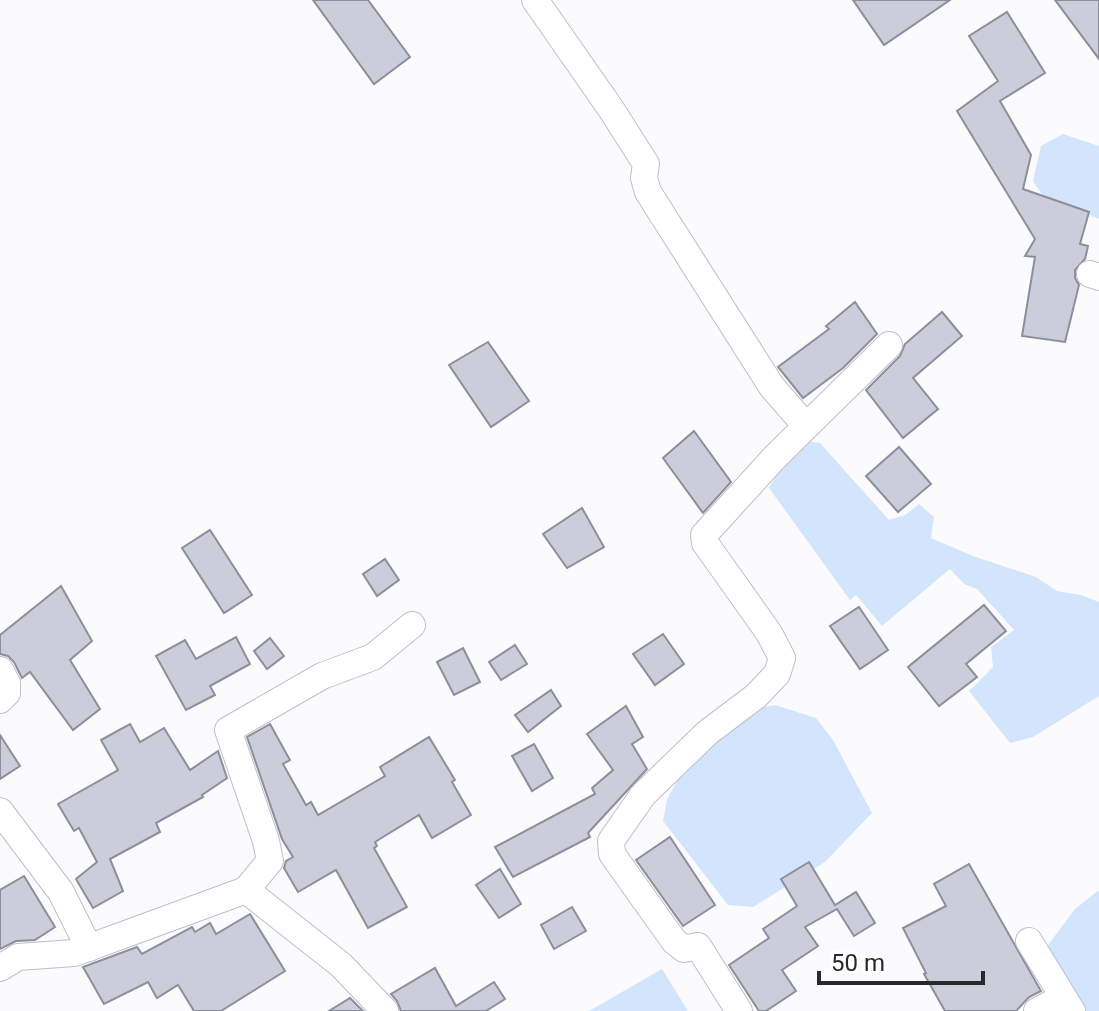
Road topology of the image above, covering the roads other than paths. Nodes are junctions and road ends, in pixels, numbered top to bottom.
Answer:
1 (535, 0) edge
2 (889, 345) dead end
3 (806, 426) junction
4 (412, 625) dead end
5 (0, 670) edge
6 (0, 700) edge
7 (0, 811) edge
8 (246, 890) junction
9 (1029, 941) dead end
10 (89, 948) junction
11 (0, 968) edge
12 (1067, 1005) edge
13 (385, 1011) edge
14 (739, 1011) edge
15 (1037, 1011) edge

1 - 3 street
2 - 3 street
3 - 14 street
4 - 8 street
5 - 6 street
7 - 10 street
8 - 10 street
8 - 13 street
9 - 12 street
10 - 11 street
12 - 15 street

